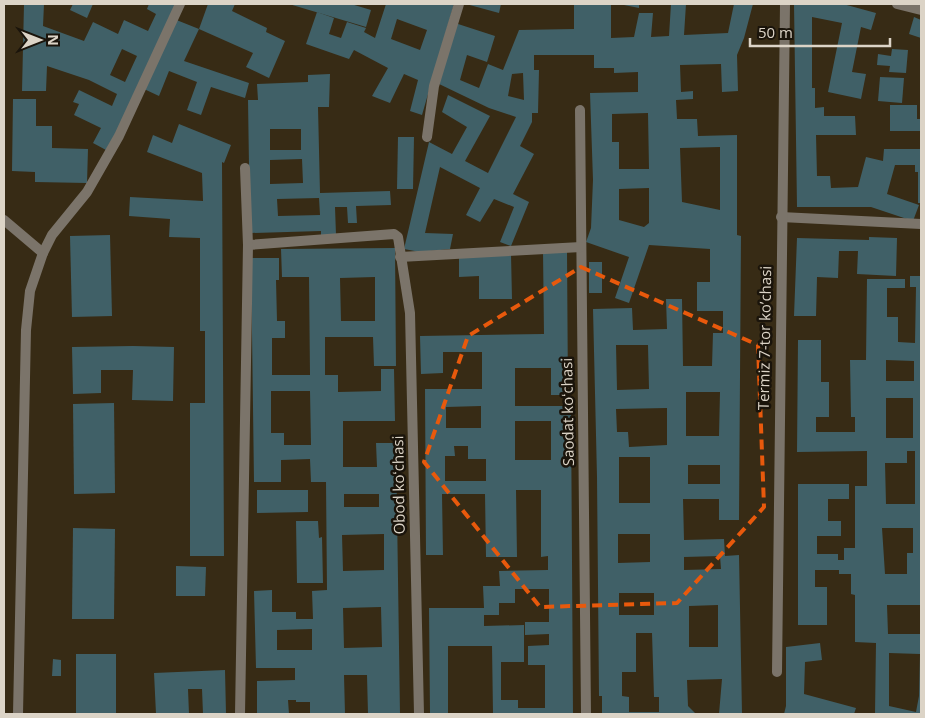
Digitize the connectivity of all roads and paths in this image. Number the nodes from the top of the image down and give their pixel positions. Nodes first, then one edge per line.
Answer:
1 (180, 4) edge
2 (459, 4) edge
3 (785, 4) edge
4 (897, 4) edge
5 (921, 10) edge
6 (580, 110) dead end
7 (426, 137) dead end
8 (245, 168) dead end
9 (781, 217) junction
10 (4, 220) edge
11 (921, 224) edge
12 (248, 245) junction
13 (581, 247) junction
14 (43, 253) junction
15 (400, 256) junction
16 (777, 672) dead end
17 (18, 714) edge
18 (240, 714) edge
19 (419, 714) edge
20 (586, 714) edge

1 - 14 street
2 - 7 street
3 - 9 street, Termiz 7-tor koʼchasi
4 - 5 street
6 - 13 street, Saodat koʻchasi
8 - 12 street
9 - 11 street
9 - 16 street, Termiz 7-tor koʼchasi
10 - 14 street
12 - 15 street, Obod koʻchasi
12 - 18 street
13 - 15 street
13 - 20 street, Saodat koʻchasi
14 - 17 street
15 - 19 street, Obod koʻchasi

